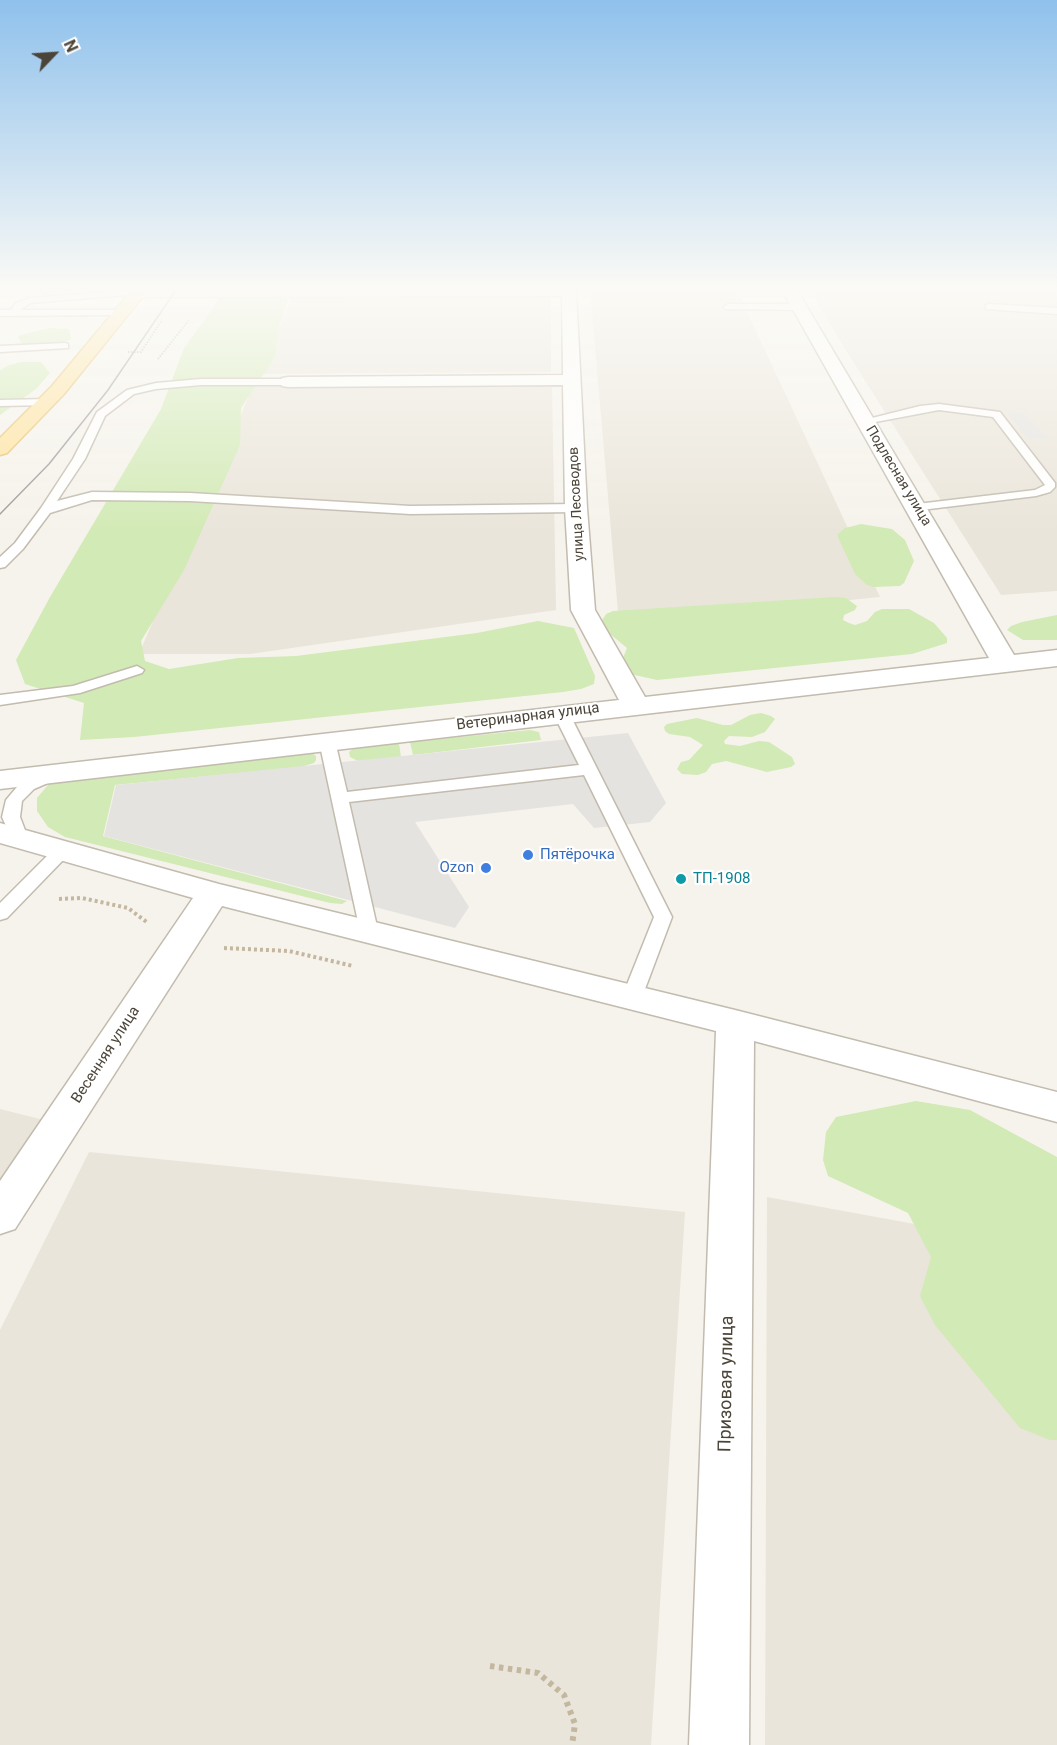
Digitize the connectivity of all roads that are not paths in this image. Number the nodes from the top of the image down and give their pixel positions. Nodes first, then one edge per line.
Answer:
1 (73, 371) edge
2 (571, 371) edge
3 (836, 371) edge
4 (571, 380) junction
5 (288, 382) joint
6 (48, 402) junction
7 (0, 403) edge
8 (865, 421) junction
9 (0, 449) edge
10 (576, 508) junction
11 (917, 508) junction
12 (46, 510) junction
13 (0, 564) edge
14 (1057, 657) edge
15 (1005, 663) junction
16 (137, 670) dead end
17 (0, 700) edge
18 (636, 705) junction
19 (561, 714) junction
20 (327, 741) junction
21 (589, 769) junction
22 (59, 773) junction
23 (0, 780) edge
24 (340, 798) junction
25 (10, 836) edge
26 (62, 850) junction
27 (213, 893) junction
28 (0, 914) edge
29 (369, 932) junction
30 (632, 997) junction
31 (735, 1023) junction
32 (1057, 1107) edge
33 (0, 1216) edge
34 (719, 1745) edge

1 - 6 main road
2 - 4 street, улица Лесоводов
3 - 8 street, Подлесная улица
4 - 5 street
4 - 10 street, улица Лесоводов
5 - 12 lane
6 - 7 lane
6 - 9 main road
8 - 11 street, Подлесная улица
8 - 11 lane
10 - 12 lane
10 - 18 street, улица Лесоводов
11 - 15 street, Подлесная улица
12 - 13 lane
14 - 15 street, Ветеринарная улица
15 - 18 street, Ветеринарная улица
16 - 17 lane
18 - 19 street, Ветеринарная улица
19 - 20 street, Ветеринарная улица
19 - 21 lane
20 - 22 street, Ветеринарная улица
20 - 24 lane
21 - 24 lane
21 - 30 lane
22 - 23 street, Ветеринарная улица
22 - 25 lane
24 - 29 lane
25 - 26 street
26 - 27 street
26 - 28 lane
27 - 29 street
27 - 33 street, Весенняя улица
29 - 30 street
30 - 31 street
31 - 32 street
31 - 34 street, Призовая улица

